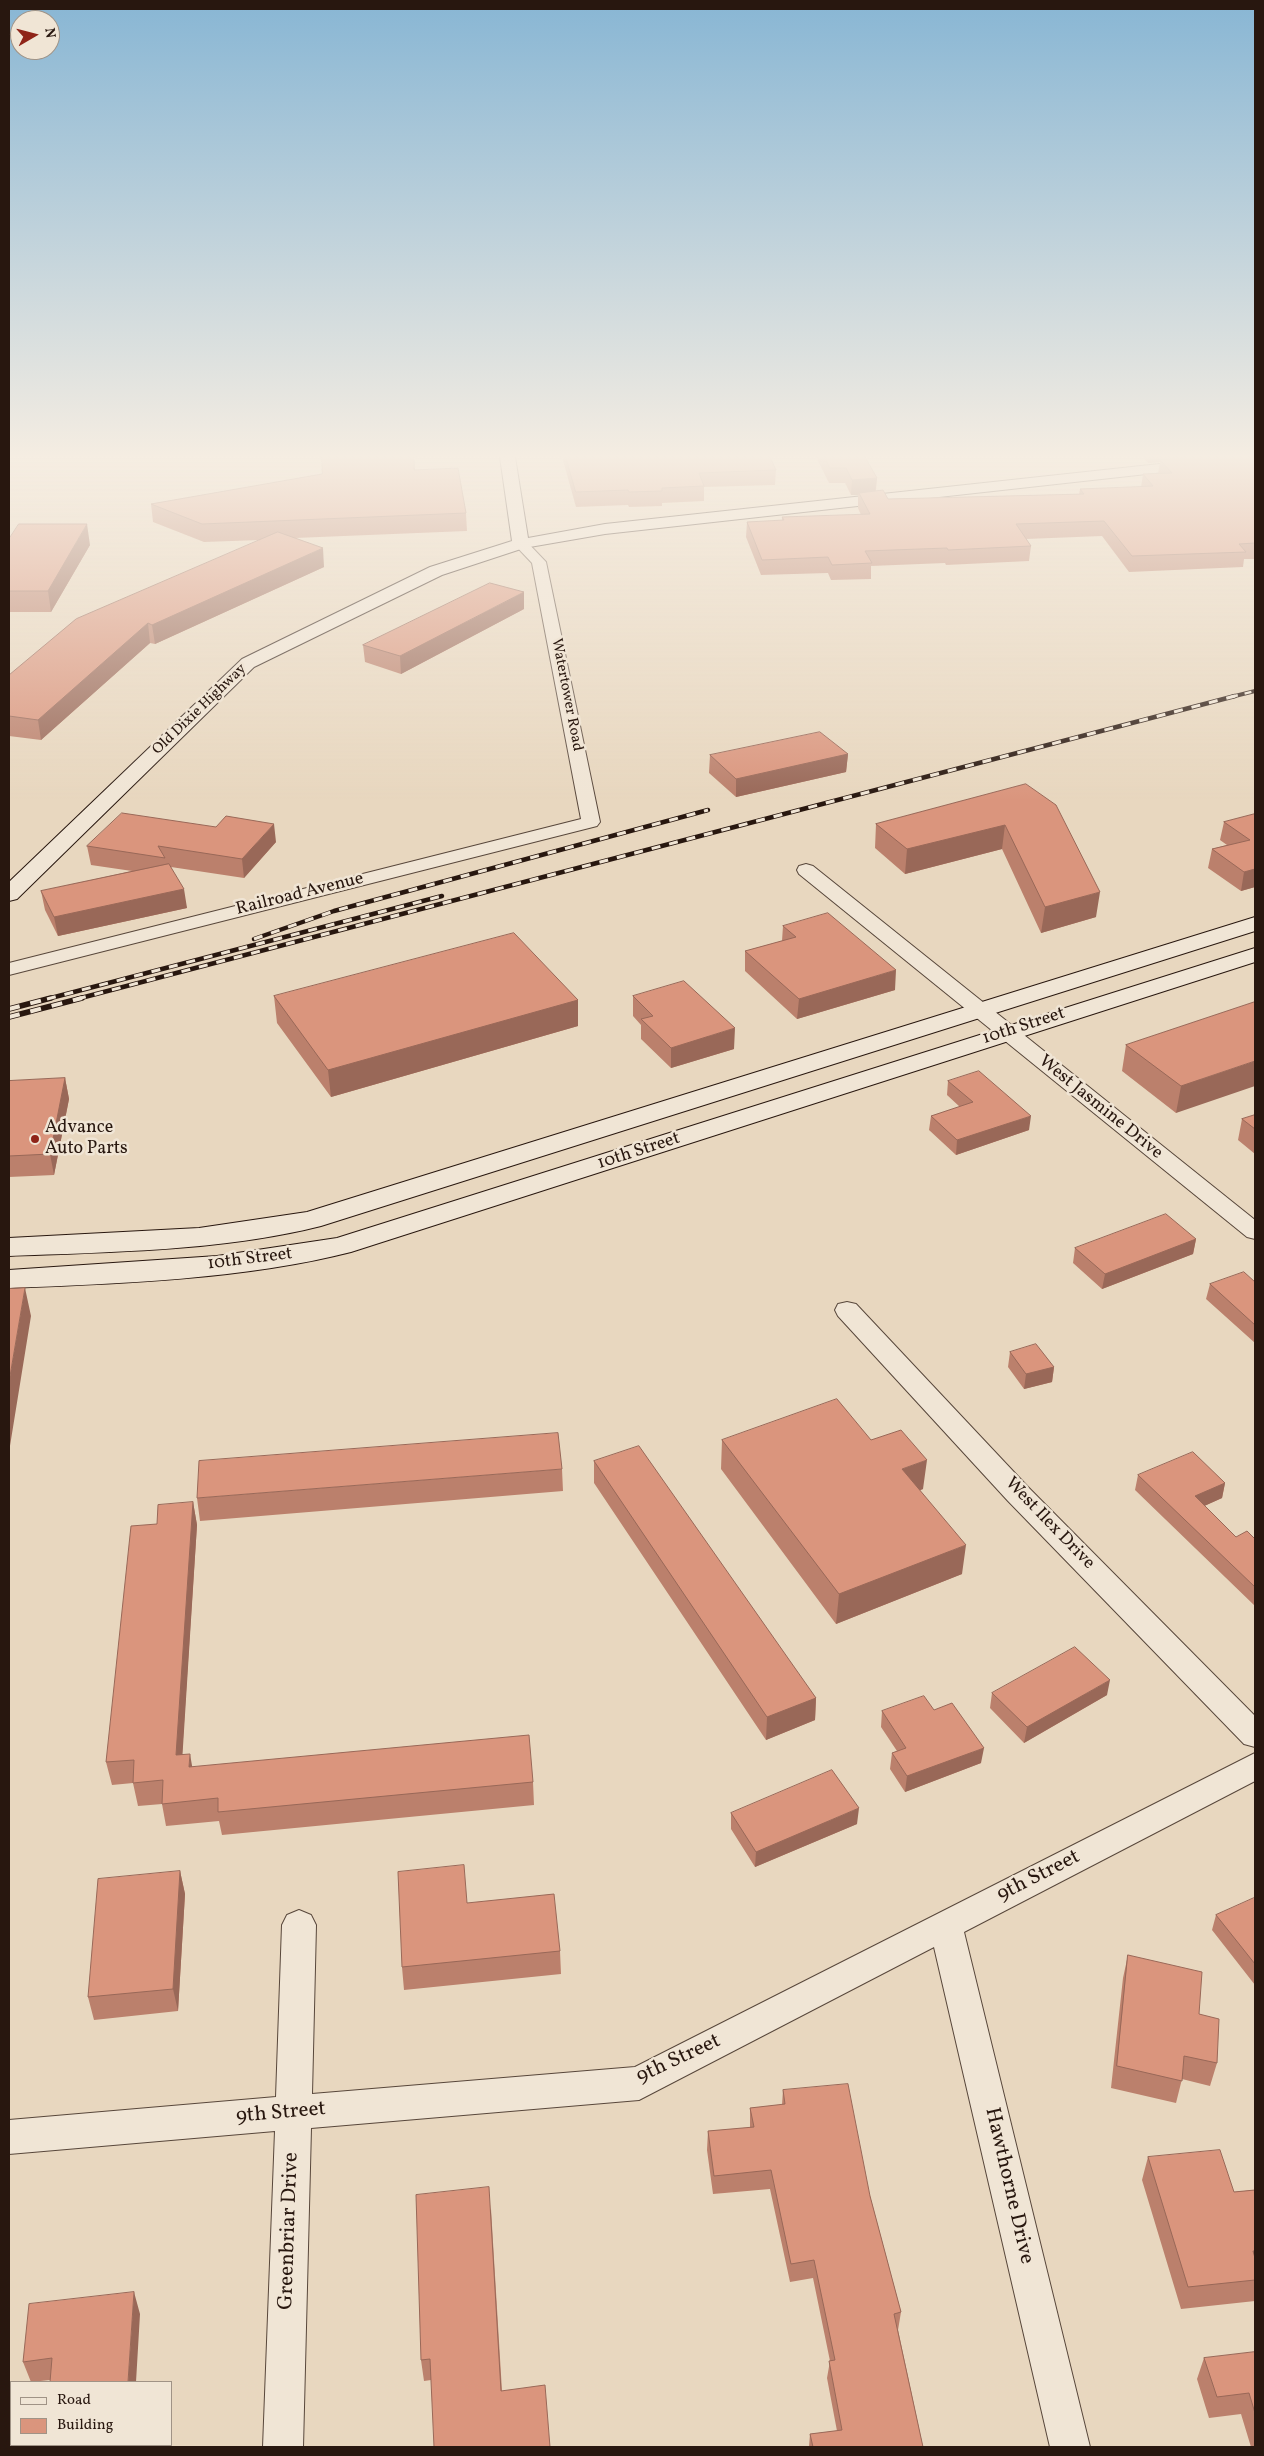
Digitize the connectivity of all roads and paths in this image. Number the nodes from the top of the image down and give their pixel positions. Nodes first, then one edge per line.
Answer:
1 (435, 572) edge
2 (540, 572) edge
3 (591, 822) joint
4 (806, 870) dead end
5 (9, 894) edge
6 (1255, 924) edge
7 (1255, 955) edge
8 (9, 969) edge
9 (979, 1011) junction
10 (1006, 1033) junction
11 (1255, 1232) edge
12 (9, 1247) edge
13 (9, 1278) edge
14 (847, 1310) dead end
15 (1255, 1734) edge
16 (1255, 1766) edge
17 (299, 1925) dead end
18 (946, 1925) junction
19 (294, 2113) junction
20 (9, 2137) edge
21 (283, 2447) edge
22 (1070, 2447) edge

1 - 5 street, Old Dixie Highway
2 - 3 street, Watertower Road
3 - 8 street, Railroad Avenue
4 - 9 street, West Jasmine Drive
6 - 9 street, 10th Street
7 - 10 street, 10th Street
9 - 10 street, West Jasmine Drive
9 - 12 street, 10th Street
10 - 11 street, West Jasmine Drive
10 - 13 street, 10th Street
14 - 15 street, West Ilex Drive
16 - 18 street, 9th Street
17 - 19 street, Greenbriar Drive
18 - 19 street, 9th Street
18 - 22 street, Hawthorne Drive
19 - 20 street, 9th Street
19 - 21 street, Greenbriar Drive

